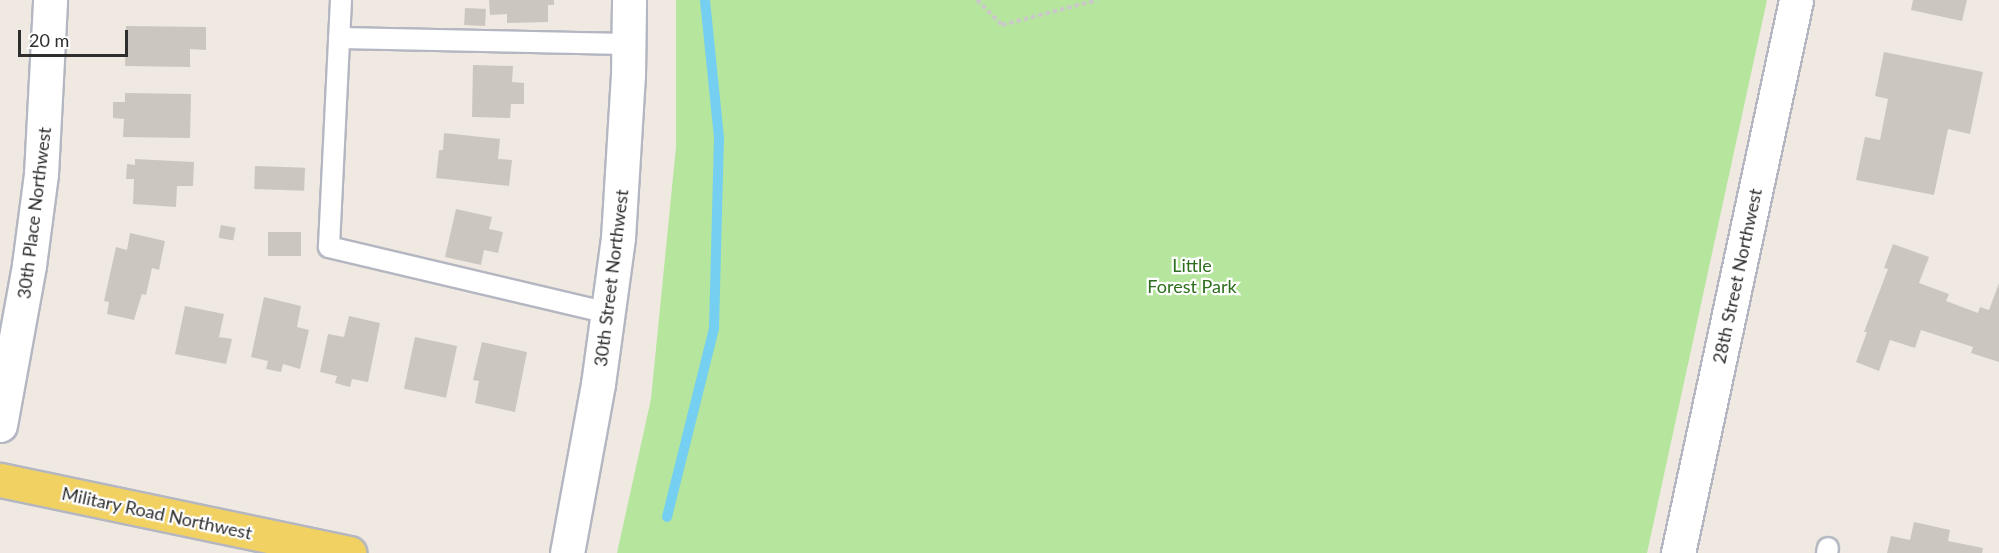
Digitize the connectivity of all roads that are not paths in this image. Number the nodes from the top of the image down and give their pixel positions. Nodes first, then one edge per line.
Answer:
1 (50, 0) edge
2 (341, 0) edge
3 (629, 0) edge
4 (1796, 0) edge
5 (339, 38) junction
6 (628, 44) junction
7 (608, 314) junction
8 (0, 425) edge
9 (0, 480) edge
10 (349, 553) edge
11 (567, 553) edge
12 (1678, 553) edge

1 - 8 street, 30th Place Northwest
2 - 5 lane
3 - 6 street, 30th Street Northwest
4 - 12 street, 28th Street Northwest
5 - 6 lane
5 - 7 lane
6 - 7 street, 30th Street Northwest
7 - 11 street, 30th Street Northwest
9 - 10 main road, Military Road Northwest

